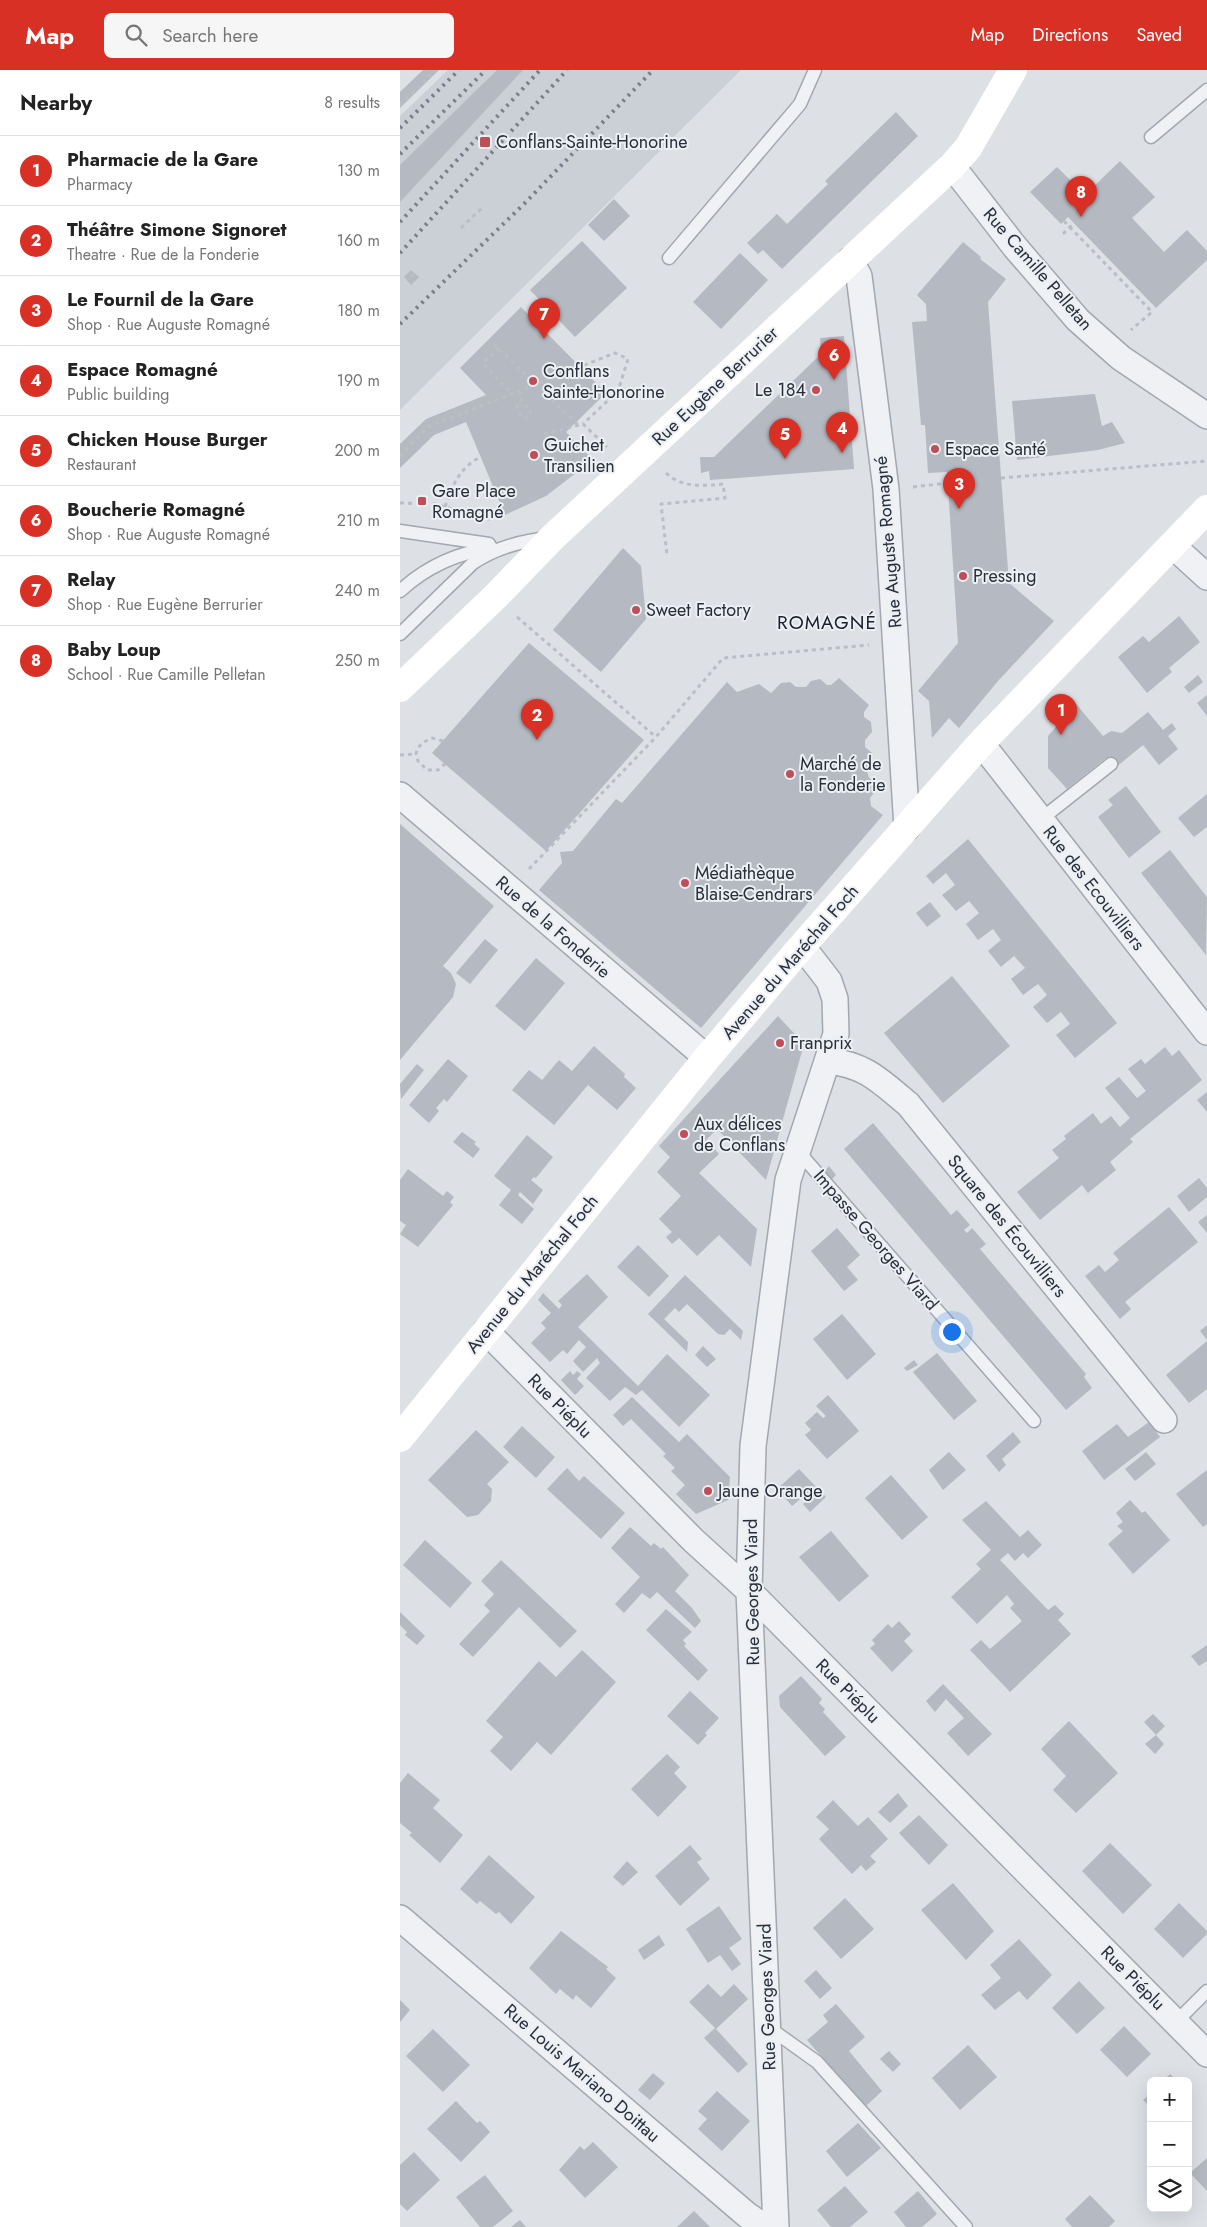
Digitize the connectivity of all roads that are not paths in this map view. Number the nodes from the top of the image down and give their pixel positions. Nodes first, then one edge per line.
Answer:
1 (815, 70) edge
2 (1013, 70) edge
3 (1207, 90) edge
4 (1152, 137) dead end
5 (952, 166) junction
6 (669, 258) dead end
7 (850, 260) junction
8 (1207, 416) edge
9 (1207, 510) edge
10 (404, 535) edge
11 (553, 537) junction
12 (509, 546) junction
13 (1173, 546) junction
14 (1207, 578) edge
15 (400, 591) edge
16 (400, 634) edge
17 (400, 688) edge
18 (981, 743) junction
19 (1111, 764) dead end
20 (400, 794) edge
21 (1040, 820) junction
22 (907, 828) junction
23 (802, 946) junction
24 (1207, 1032) edge
25 (707, 1058) junction
26 (829, 1061) junction
27 (797, 1150) junction
28 (486, 1331) junction
29 (1164, 1420) dead end
30 (1034, 1421) dead end
31 (400, 1438) edge
32 (750, 1591) junction
33 (400, 1918) edge
34 (1207, 1991) edge
35 (1176, 2022) junction
36 (768, 2027) junction
37 (1207, 2054) edge
38 (764, 2227) edge
39 (776, 2227) edge
40 (966, 2227) edge

1 - 6 lane
2 - 5 main road, Rue Eugène Berrurier
3 - 4 lane
5 - 7 main road, Rue Eugène Berrurier
5 - 8 street, Rue Camille Pelletan
7 - 11 main road, Rue Eugène Berrurier
7 - 22 street, Rue Auguste Romagné
9 - 13 main road, Avenue du Maréchal Foch
10 - 12 lane
11 - 12 lane
11 - 17 main road, Rue Eugène Berrurier
12 - 15 lane
12 - 16 lane
13 - 14 street
13 - 18 main road, Avenue du Maréchal Foch
18 - 21 street, Rue des Ecouvilliers
18 - 22 main road, Avenue du Maréchal Foch
19 - 21 lane
20 - 25 street, Rue de la Fonderie
21 - 24 street, Rue des Ecouvilliers
22 - 23 main road, Avenue du Maréchal Foch
23 - 25 main road, Avenue du Maréchal Foch
23 - 26 street, Rue Georges Viard
25 - 28 main road, Avenue du Maréchal Foch
26 - 27 street, Rue Georges Viard
26 - 29 street, Square des Écouvilliers
27 - 30 lane, Impasse Georges Viard
27 - 32 street, Rue Georges Viard
28 - 31 main road, Avenue du Maréchal Foch
28 - 32 street, Rue Piéplu
32 - 35 street, Rue Piéplu
32 - 36 street, Rue Georges Viard
33 - 38 street, Rue Louis Mariano Doittau
34 - 35 lane
35 - 37 street, Rue Piéplu
36 - 39 street, Rue Georges Viard
36 - 40 lane

